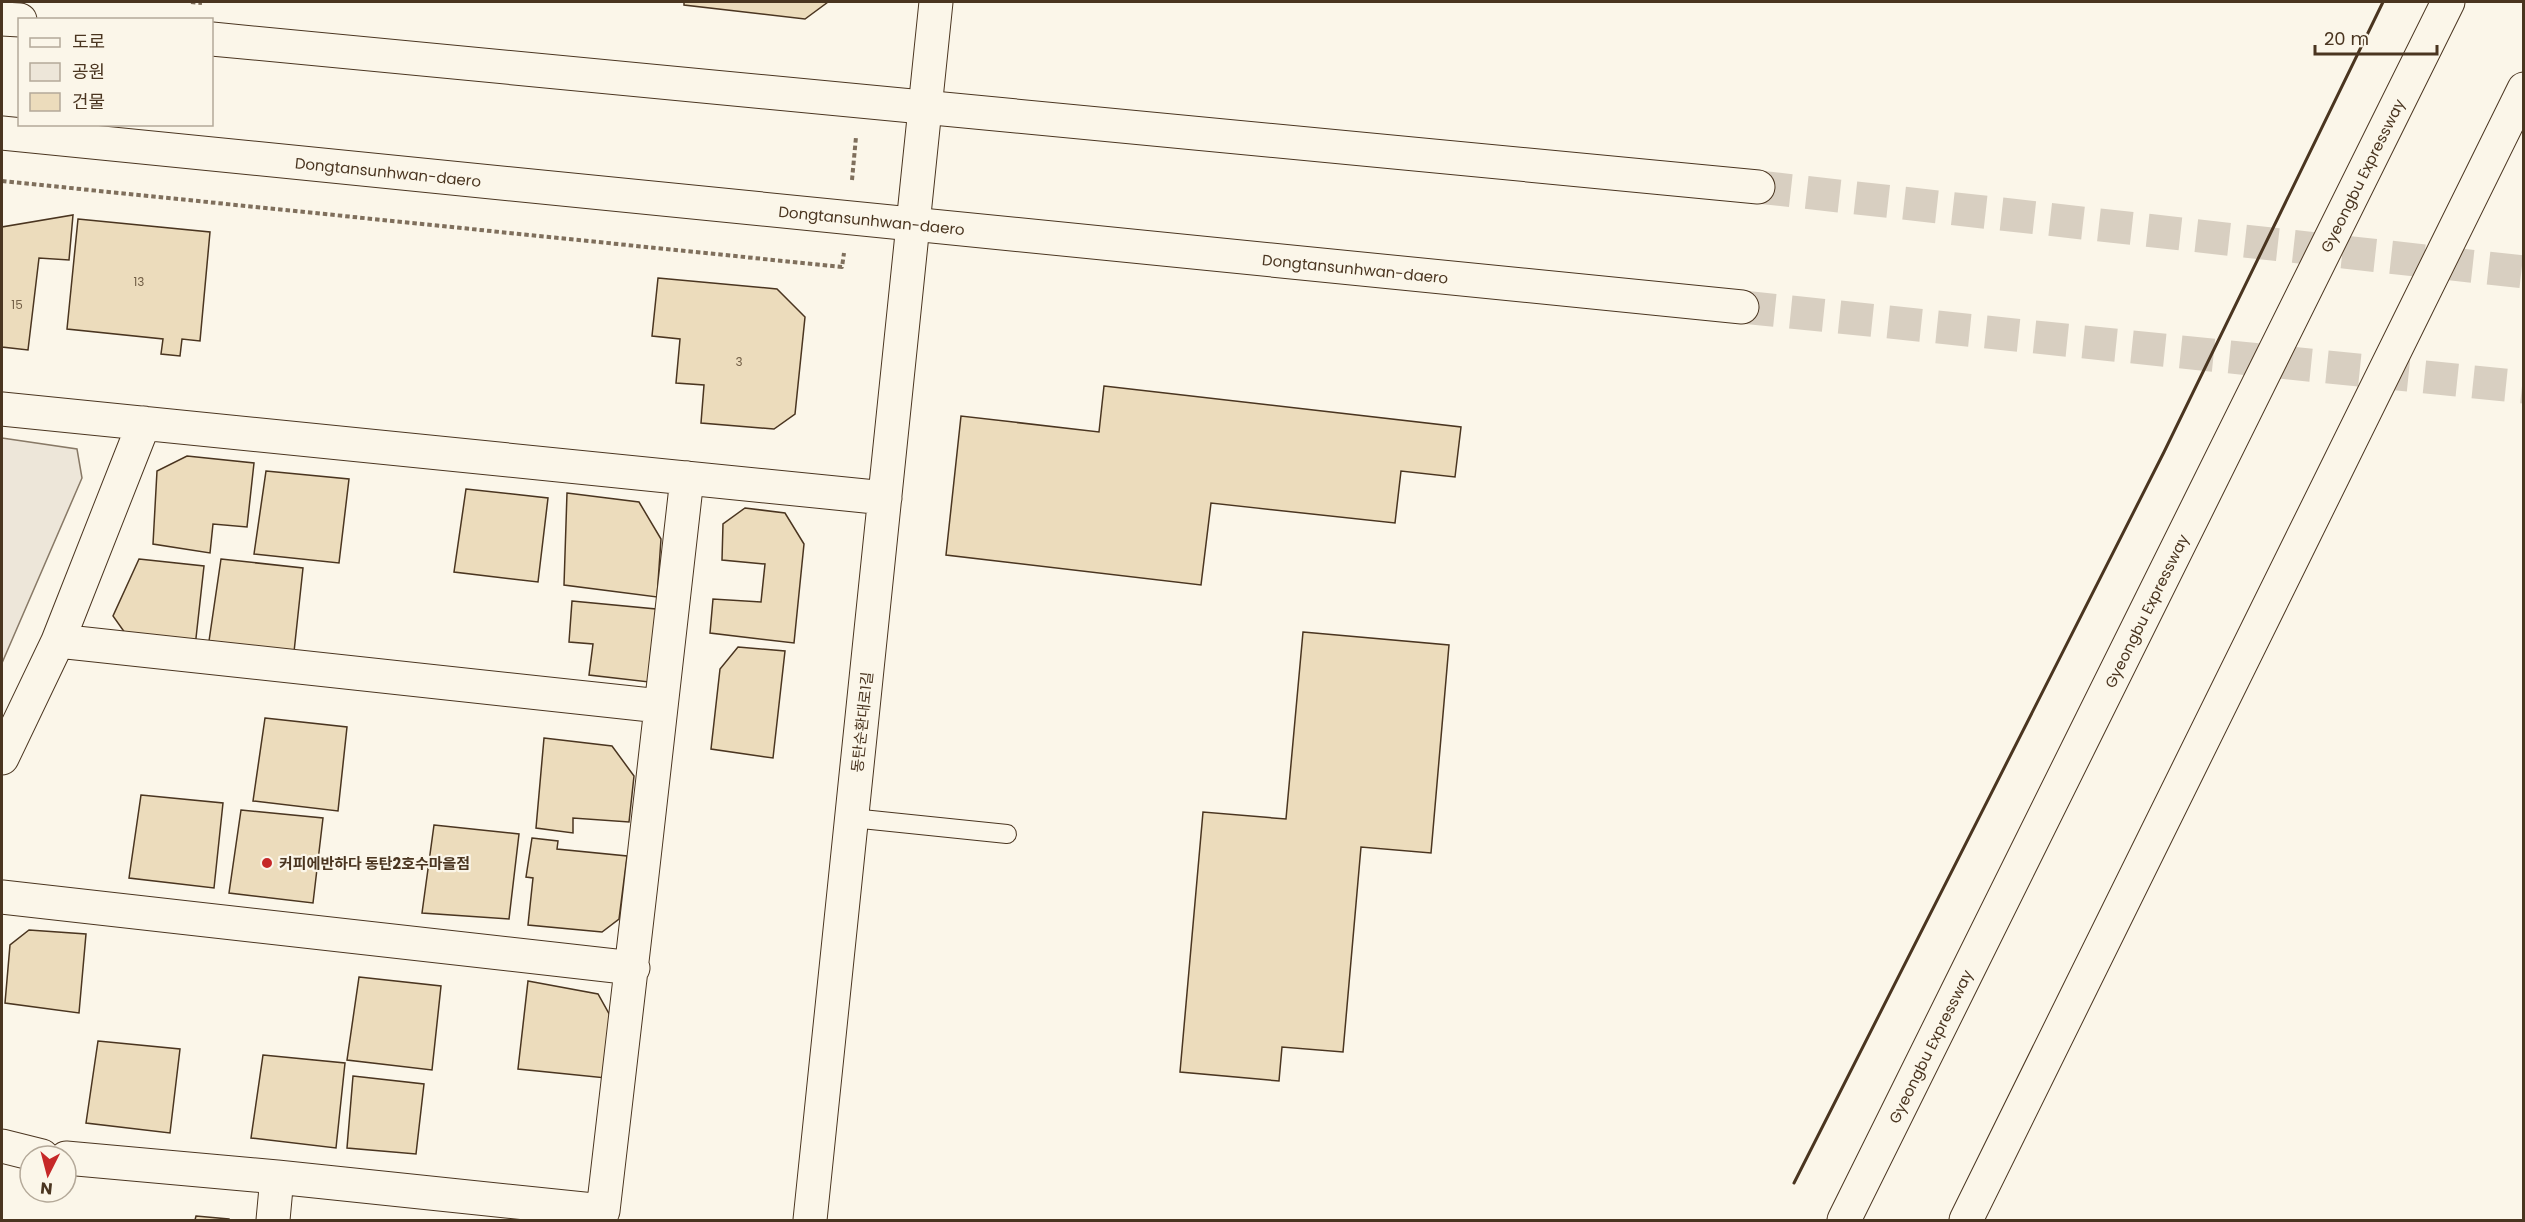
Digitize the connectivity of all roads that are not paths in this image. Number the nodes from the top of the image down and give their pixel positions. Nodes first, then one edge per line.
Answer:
1 (936, 2) edge
2 (2448, 2) edge
3 (2, 18) edge
4 (18, 20) edge
5 (213, 39) edge
6 (2523, 89) edge
7 (925, 107) junction
8 (2, 133) edge
9 (1758, 187) tunnel mouth
10 (913, 224) junction
11 (1742, 307) tunnel mouth
12 (2, 409) edge
13 (144, 423) junction
14 (687, 478) junction
15 (885, 498) junction
16 (58, 641) junction
17 (660, 706) junction
18 (2, 758) edge
19 (852, 818) junction
20 (1007, 834) dead end
21 (2, 897) edge
22 (633, 968) junction
23 (2, 1146) edge
24 (18, 1150) edge
25 (78, 1159) edge
26 (277, 1177) junction
27 (1848, 1213) edge
28 (1969, 1215) edge
29 (273, 1221) edge
30 (810, 1221) edge

1 - 7 main road, 동탄순환대로1길
2 - 27 main road, Gyeongbu Expressway
3 - 4 main road
5 - 7 main road
6 - 28 main road
7 - 9 main road
7 - 10 main road, 동탄순환대로1길
8 - 10 main road, Dongtansunhwan-daero
10 - 11 main road, Dongtansunhwan-daero
10 - 15 main road, 동탄순환대로1길
12 - 13 main road
13 - 14 main road
13 - 16 main road
14 - 15 main road
14 - 17 main road
15 - 19 main road, 동탄순환대로1길
16 - 17 main road
16 - 18 main road
17 - 22 main road
19 - 20 lane
19 - 30 main road, 동탄순환대로1길
21 - 22 main road
22 - 26 main road
23 - 24 main road
25 - 26 main road
26 - 29 main road

